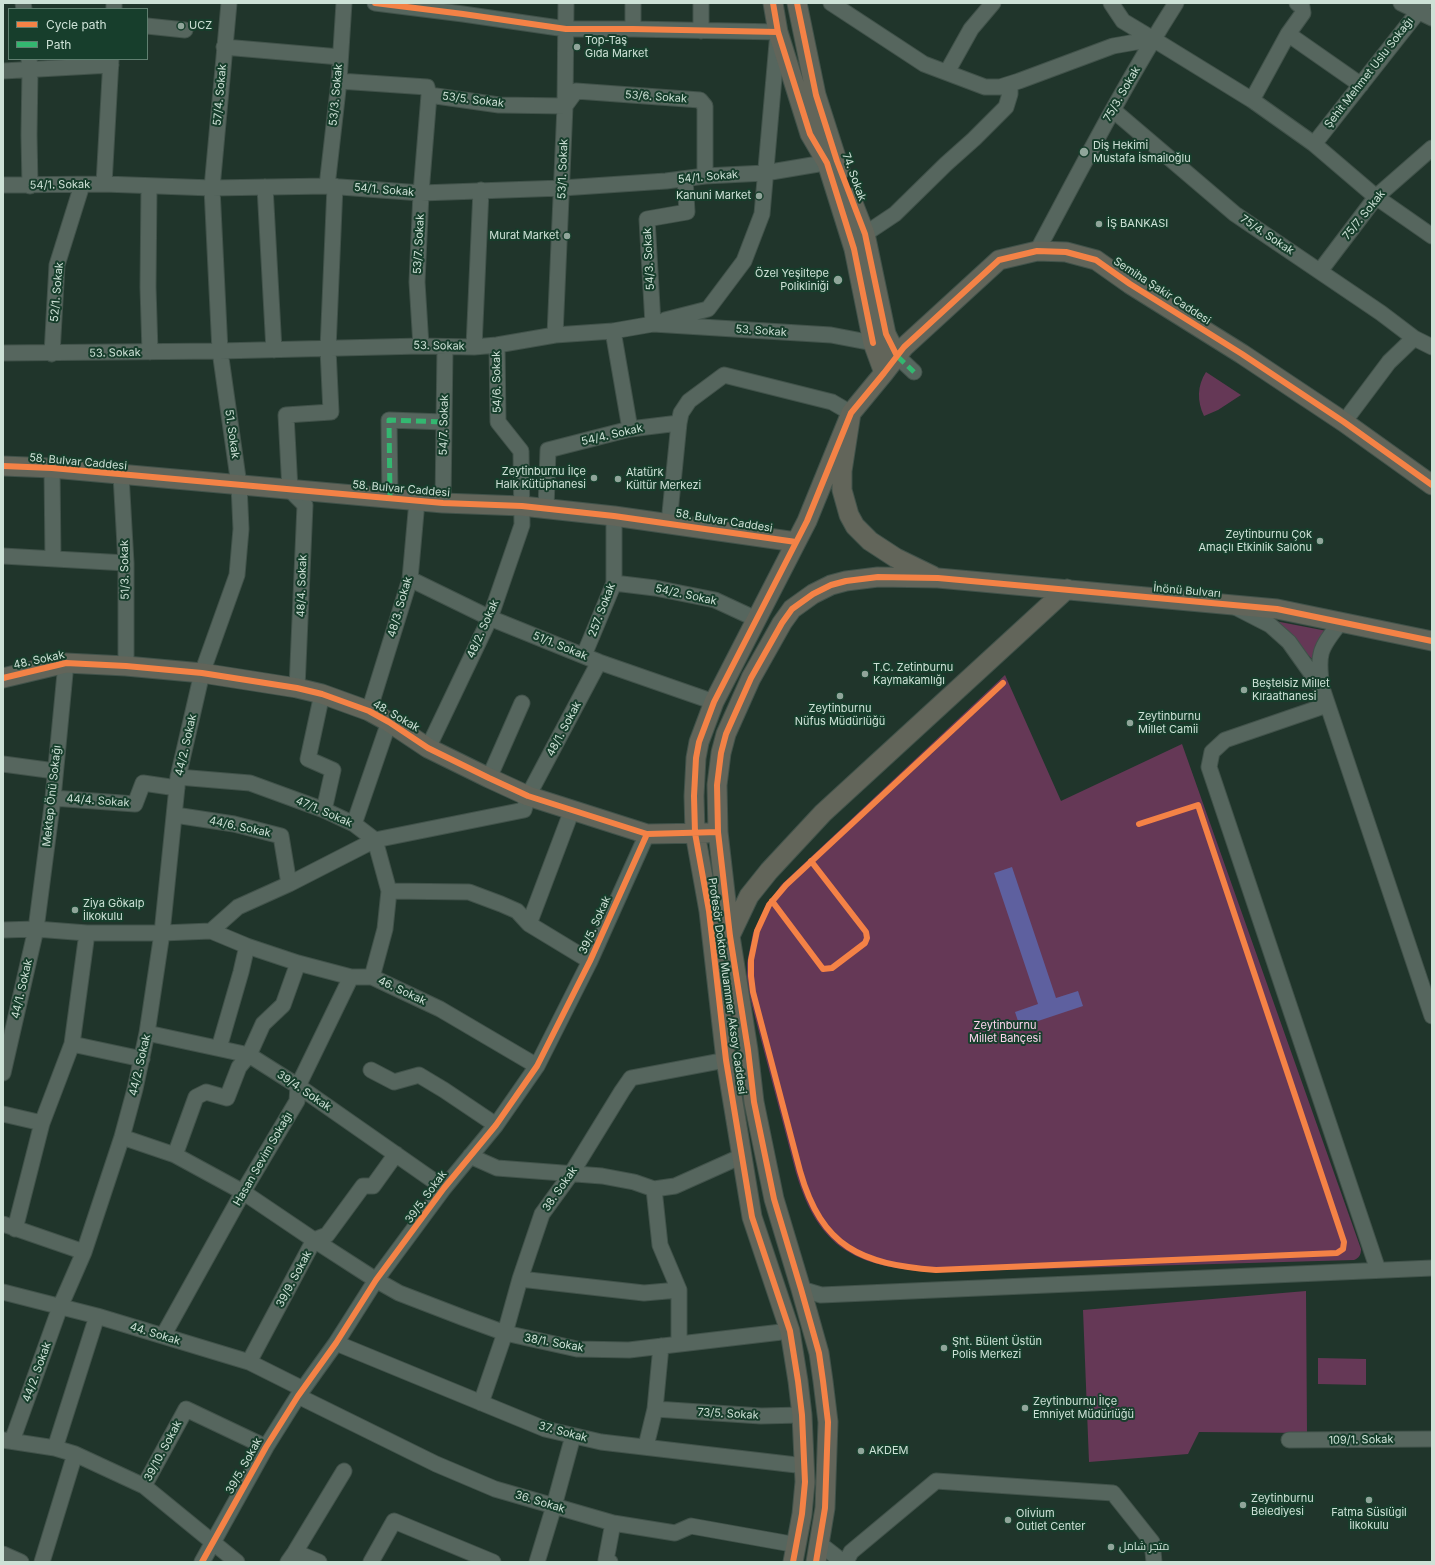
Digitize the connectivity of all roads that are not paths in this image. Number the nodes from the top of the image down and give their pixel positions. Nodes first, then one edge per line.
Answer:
1 (229, 3) edge
2 (344, 3) edge
3 (375, 3) edge
4 (566, 3) edge
5 (632, 3) edge
6 (701, 3) edge
7 (772, 3) edge
8 (796, 3) edge
9 (831, 3) edge
10 (992, 3) edge
11 (1110, 3) edge
12 (1176, 3) edge
13 (1296, 3) edge
14 (1401, 3) edge
15 (1422, 7) edge
16 (463, 8) edge
17 (1432, 18) edge
18 (148, 26) edge
19 (566, 29) junction
20 (633, 29) junction
21 (185, 30) dead end
22 (701, 31) junction
23 (778, 32) junction
24 (1288, 34) junction
25 (1153, 39) junction
26 (224, 46) junction
27 (340, 56) junction
28 (111, 62) edge
29 (30, 64) edge
30 (3, 71) edge
31 (947, 72) junction
32 (339, 81) junction
33 (1010, 84) junction
34 (1361, 85) junction
35 (429, 95) junction
36 (1252, 100) junction
37 (565, 106) junction
38 (1113, 110) junction
39 (1314, 144) junction
40 (1432, 148) edge
41 (832, 162) junction
42 (765, 172) junction
43 (705, 176) junction
44 (685, 179) junction
45 (104, 184) junction
46 (3, 185) edge
47 (82, 185) junction
48 (30, 186) junction
49 (149, 186) junction
50 (331, 186) junction
51 (265, 187) junction
52 (212, 188) junction
53 (562, 188) junction
54 (481, 190) junction
55 (421, 193) junction
56 (1376, 197) junction
57 (864, 234) junction
58 (1432, 236) edge
59 (1037, 250) junction
60 (1320, 272) junction
61 (653, 324) junction
62 (613, 331) junction
63 (554, 335) junction
64 (1414, 338) junction
65 (873, 343) junction
66 (497, 345) junction
67 (421, 346) junction
68 (1432, 346) edge
69 (445, 347) junction
70 (474, 347) junction
71 (328, 349) junction
72 (274, 350) junction
73 (150, 352) junction
74 (220, 352) junction
75 (3, 353) edge
76 (52, 354) junction
77 (897, 356) junction
78 (914, 372) dead end
79 (884, 373) junction
80 (851, 413) junction
81 (444, 422) junction
82 (1344, 422) junction
83 (679, 423) junction
84 (630, 428) junction
85 (3, 466) edge
86 (52, 468) junction
87 (121, 475) junction
88 (239, 485) junction
89 (1432, 485) edge
90 (290, 490) junction
91 (390, 498) junction
92 (418, 501) junction
93 (443, 503) junction
94 (522, 506) junction
95 (546, 509) junction
96 (614, 516) junction
97 (669, 523) junction
98 (796, 542) junction
99 (3, 556) edge
100 (53, 558) junction
101 (126, 563) junction
102 (938, 578) junction
103 (410, 579) junction
104 (614, 584) junction
105 (1067, 589) junction
106 (1230, 605) junction
107 (490, 618) junction
108 (756, 619) junction
109 (1341, 622) junction
110 (1432, 641) edge
111 (584, 656) junction
112 (599, 662) junction
113 (66, 663) junction
114 (126, 666) junction
115 (202, 673) junction
116 (3, 678) edge
117 (297, 688) junction
118 (1322, 688) junction
119 (322, 694) junction
120 (714, 702) junction
121 (522, 703) dead end
122 (1327, 705) junction
123 (369, 711) junction
124 (389, 722) junction
125 (428, 748) junction
126 (3, 764) edge
127 (55, 771) junction
128 (488, 778) junction
129 (177, 782) junction
130 (528, 796) junction
131 (53, 798) junction
132 (324, 810) junction
133 (572, 810) junction
134 (175, 814) junction
135 (354, 824) junction
136 (718, 832) junction
137 (695, 833) junction
138 (647, 834) junction
139 (375, 840) junction
140 (289, 884) junction
141 (389, 891) junction
142 (529, 924) junction
143 (36, 929) junction
144 (3, 930) edge
145 (211, 931) junction
146 (87, 932) junction
147 (162, 933) junction
148 (730, 936) junction
149 (247, 946) junction
150 (590, 961) junction
151 (298, 963) junction
152 (351, 977) junction
153 (372, 977) junction
154 (1432, 1016) edge
155 (147, 1033) junction
156 (72, 1044) junction
157 (6, 1048) edge
158 (219, 1048) junction
159 (249, 1055) junction
160 (142, 1059) junction
161 (726, 1060) junction
162 (537, 1066) junction
163 (371, 1070) dead end
164 (3, 1073) edge
165 (298, 1086) junction
166 (3, 1114) edge
167 (42, 1123) junction
168 (496, 1125) junction
169 (122, 1137) junction
170 (396, 1154) junction
171 (175, 1155) junction
172 (470, 1156) junction
173 (742, 1156) junction
174 (571, 1174) junction
175 (444, 1188) junction
176 (654, 1189) junction
177 (243, 1192) junction
178 (9, 1226) edge
179 (314, 1240) junction
180 (84, 1252) junction
181 (1432, 1268) edge
182 (1378, 1270) junction
183 (520, 1279) junction
184 (376, 1280) junction
185 (801, 1289) junction
186 (679, 1290) junction
187 (3, 1292) edge
188 (60, 1307) junction
189 (97, 1316) junction
190 (790, 1331) junction
191 (505, 1333) junction
192 (163, 1336) junction
193 (336, 1343) junction
194 (679, 1343) junction
195 (661, 1346) junction
196 (248, 1362) junction
197 (300, 1393) junction
198 (481, 1403) junction
199 (655, 1410) junction
200 (802, 1415) junction
201 (573, 1436) junction
202 (1432, 1439) edge
203 (1289, 1440) dead end
204 (8, 1441) edge
205 (646, 1446) junction
206 (266, 1447) junction
207 (55, 1448) junction
208 (75, 1454) junction
209 (344, 1471) dead end
210 (805, 1474) junction
211 (144, 1486) junction
212 (554, 1506) junction
213 (613, 1523) junction
214 (214, 1542) junction
215 (820, 1544) junction
216 (795, 1553) edge
217 (3, 1554) edge
218 (292, 1557) edge
219 (21, 1562) edge
220 (42, 1562) edge
221 (202, 1562) edge
222 (237, 1562) edge
223 (319, 1562) edge
224 (372, 1562) edge
225 (492, 1562) edge
226 (537, 1562) edge
227 (610, 1562) edge
228 (816, 1562) edge
229 (844, 1562) edge
230 (1154, 1562) edge

1 - 26 street, 57/4. Sokak
2 - 27 street, 53/3. Sokak
3 - 16 street
4 - 19 street, 53/1. Sokak
5 - 20 street
6 - 22 street
7 - 23 main road, 74. Sokak
8 - 41 main road, 74. Sokak
9 - 31 street
10 - 31 street
11 - 25 street
12 - 25 street, 75/3. Sokak
13 - 24 street
14 - 15 street
15 - 17 street
15 - 34 street, Şehit Mehmet Uslu Sokağı
16 - 19 street
18 - 21 street
19 - 20 street
19 - 37 street, 53/1. Sokak
20 - 22 street
22 - 23 street
23 - 41 main road, 74. Sokak
23 - 42 street
24 - 34 street
24 - 36 street
25 - 33 street
25 - 36 street
25 - 38 street, 75/3. Sokak
26 - 27 street
26 - 52 street, 57/4. Sokak
27 - 32 street, 53/3. Sokak
28 - 29 street
28 - 45 street
29 - 30 street
29 - 48 street
31 - 33 street
32 - 35 street, 53/5. Sokak
32 - 50 street, 53/3. Sokak
33 - 57 street
34 - 39 street, Şehit Mehmet Uslu Sokağı
35 - 37 street, 53/5. Sokak
35 - 55 street, 53/7. Sokak
36 - 39 street
37 - 43 street, 53/6. Sokak
37 - 53 street, 53/1. Sokak
38 - 59 street, 75/3. Sokak
38 - 60 street, 75/4. Sokak
39 - 56 street
40 - 56 street, 75/7. Sokak
41 - 42 street, 54/1. Sokak
41 - 57 main road, 74. Sokak
41 - 65 main road, 74. Sokak
42 - 43 street, 54/1. Sokak
42 - 61 street
43 - 44 street, 54/1. Sokak
44 - 53 street, 54/1. Sokak
44 - 61 street, 54/3. Sokak
45 - 47 street, 54/1. Sokak
45 - 49 street, 54/1. Sokak
46 - 48 street, 54/1. Sokak
47 - 48 street, 54/1. Sokak
47 - 76 street, 52/1. Sokak
49 - 52 street, 54/1. Sokak
49 - 73 street
50 - 51 street, 54/1. Sokak
50 - 55 street, 54/1. Sokak
50 - 71 street, 53/3. Sokak
51 - 52 street, 54/1. Sokak
51 - 72 street
52 - 74 street, 51. Sokak
53 - 54 street, 54/1. Sokak
53 - 63 street, 53/1. Sokak
54 - 55 street, 54/1. Sokak
54 - 70 street
55 - 67 street, 53/7. Sokak
56 - 58 street
56 - 60 street, 75/7. Sokak
57 - 77 main road, 74. Sokak
59 - 77 main road, Semiha Şakir Caddesi
59 - 82 main road, Semiha Şakir Caddesi
60 - 64 street, 75/4. Sokak
61 - 62 street, 53. Sokak
61 - 65 street, 53. Sokak
62 - 63 street, 53. Sokak
62 - 84 street
63 - 66 street, 53. Sokak
64 - 68 street, 75/4. Sokak
64 - 82 street
65 - 79 main road, 74. Sokak
66 - 70 street, 53. Sokak
66 - 94 street, 54/6. Sokak
67 - 69 street, 53. Sokak
67 - 71 street, 53. Sokak
69 - 70 street, 53. Sokak
69 - 81 street, 54/7. Sokak
71 - 72 street, 53. Sokak
71 - 90 street, 53/3. Sokak
72 - 74 street, 53. Sokak
73 - 74 street, 53. Sokak
73 - 76 street, 53. Sokak
74 - 88 street, 51. Sokak
75 - 76 street, 53. Sokak
77 - 78 street
77 - 79 main road, Semiha Şakir Caddesi
79 - 80 main road, Semiha Şakir Caddesi
80 - 83 street
80 - 98 main road, Profesör Doktor Muammer Aksoy Caddesi
80 - 102 main road
81 - 91 street
81 - 93 street, 54/7. Sokak
82 - 89 main road, Semiha Şakir Caddesi
83 - 84 street, 54/4. Sokak
83 - 97 street
84 - 95 street, 54/4. Sokak
85 - 86 main road, 58. Bulvar Caddesi
86 - 87 main road, 58. Bulvar Caddesi
86 - 100 street
87 - 88 main road, 58. Bulvar Caddesi
87 - 101 street, 51/3. Sokak
88 - 90 main road, 58. Bulvar Caddesi
88 - 115 street, 51. Sokak
90 - 91 main road, 58. Bulvar Caddesi
90 - 117 street, 48/4. Sokak
91 - 92 main road, 58. Bulvar Caddesi
92 - 93 main road, 58. Bulvar Caddesi
92 - 103 street, 48/3. Sokak
93 - 94 main road, 58. Bulvar Caddesi
94 - 95 main road, 58. Bulvar Caddesi
94 - 107 street, 48/2. Sokak
95 - 96 main road, 58. Bulvar Caddesi
96 - 97 main road, 58. Bulvar Caddesi
96 - 104 street, 257. Sokak
97 - 98 main road, 58. Bulvar Caddesi
98 - 108 main road, Profesör Doktor Muammer Aksoy Caddesi
99 - 100 street
100 - 101 street
101 - 114 street, 51/3. Sokak
102 - 105 main road, İnönü Bulvarı
102 - 136 main road, Profesör Doktor Muammer Aksoy Caddesi
103 - 107 street, 51/1. Sokak
103 - 123 street, 48/3. Sokak
104 - 108 street, 54/2. Sokak
104 - 111 street, 257. Sokak
105 - 106 main road, İnönü Bulvarı
105 - 148 main road
106 - 109 main road, İnönü Bulvarı
106 - 118 street
107 - 111 street, 51/1. Sokak
107 - 125 street, 48/2. Sokak
108 - 120 main road, Profesör Doktor Muammer Aksoy Caddesi
109 - 110 main road, İnönü Bulvarı
109 - 118 street
111 - 112 street, 51/1. Sokak
112 - 120 street, 51/1. Sokak
112 - 130 street, 48/1. Sokak
113 - 114 main road, 48. Sokak
113 - 116 main road, 48. Sokak
113 - 127 street, Mektep Önü Sokağı
114 - 115 main road, 48. Sokak
115 - 117 main road, 48. Sokak
115 - 129 street, 44/2. Sokak
117 - 119 main road, 48. Sokak
118 - 122 street
119 - 123 main road, 48. Sokak
119 - 132 street
120 - 137 main road, Profesör Doktor Muammer Aksoy Caddesi
121 - 128 street
122 - 154 street
122 - 182 street
123 - 124 main road, 48. Sokak
124 - 125 main road, 48. Sokak
124 - 135 street
125 - 128 main road, 48. Sokak
126 - 127 street
127 - 131 street, Mektep Önü Sokağı
128 - 130 main road, 48. Sokak
129 - 131 street, 44/4. Sokak
129 - 132 street, 47/1. Sokak
129 - 134 street, 44/2. Sokak
130 - 133 main road, 48. Sokak
130 - 139 street, 48/1. Sokak
131 - 143 street, Mektep Önü Sokağı
132 - 135 street, 47/1. Sokak
133 - 138 main road, 48. Sokak
133 - 142 street
134 - 140 street, 44/6. Sokak
134 - 147 street, 44/2. Sokak
135 - 139 street, 47/1. Sokak
136 - 137 main road, 48. Sokak
136 - 148 main road, Profesör Doktor Muammer Aksoy Caddesi
137 - 138 main road, 48. Sokak
137 - 161 main road, Profesör Doktor Muammer Aksoy Caddesi
138 - 150 street, 39/5. Sokak
139 - 140 street
139 - 141 street
140 - 145 street
141 - 142 street
141 - 153 street
142 - 150 street
143 - 144 street
143 - 146 street
143 - 157 street, 44/1. Sokak
145 - 147 street
145 - 149 street, 46. Sokak
146 - 147 street
146 - 156 street
147 - 155 street, 44/2. Sokak
148 - 185 main road, Profesör Doktor Muammer Aksoy Caddesi
149 - 151 street, 46. Sokak
149 - 158 street
150 - 162 street, 39/5. Sokak
151 - 152 street, 46. Sokak
151 - 159 street
152 - 153 street, 46. Sokak
152 - 165 street, Hasan Sevim Sokağı
153 - 162 street, 46. Sokak
155 - 158 street, 39/4. Sokak
155 - 160 street, 44/2. Sokak
156 - 160 street
156 - 167 street
157 - 164 street, 44/1. Sokak
158 - 159 street, 39/4. Sokak
159 - 165 street, 39/4. Sokak
159 - 171 street
160 - 169 street, 44/2. Sokak
161 - 173 main road, Profesör Doktor Muammer Aksoy Caddesi
161 - 174 street, 38. Sokak
162 - 168 street, 39/5. Sokak
163 - 168 street
165 - 170 street, 39/4. Sokak
165 - 177 street, Hasan Sevim Sokağı
166 - 167 street
167 - 178 street
168 - 172 street, 39/5. Sokak
169 - 171 street, 38/1. Sokak
169 - 180 street, 44/2. Sokak
170 - 175 street, 39/4. Sokak
170 - 179 street, 39/9. Sokak
171 - 177 street, 38/1. Sokak
172 - 174 street
172 - 175 street, 39/5. Sokak
173 - 176 street
173 - 190 main road, Profesör Doktor Muammer Aksoy Caddesi
174 - 176 street
174 - 183 street, 38. Sokak
175 - 184 street, 39/5. Sokak
176 - 186 street
177 - 179 street, 38/1. Sokak
177 - 192 street, Hasan Sevim Sokağı
178 - 180 street
179 - 184 street, 38/1. Sokak
179 - 196 street, 39/9. Sokak
180 - 188 street, 44/2. Sokak
181 - 182 street
182 - 185 street
183 - 186 street
183 - 191 street, 38. Sokak
184 - 191 street, 38/1. Sokak
184 - 193 street, 39/5. Sokak
185 - 215 main road, Profesör Doktor Muammer Aksoy Caddesi
186 - 194 street
187 - 188 street, 44. Sokak
188 - 189 street, 44. Sokak
188 - 204 street, 44/2. Sokak
189 - 192 street, 44. Sokak
189 - 207 street
190 - 194 street, 38/1. Sokak
190 - 200 main road, Profesör Doktor Muammer Aksoy Caddesi
191 - 195 street, 38/1. Sokak
191 - 198 street, 38. Sokak
192 - 196 street, 44. Sokak
193 - 197 street, 39/5. Sokak
193 - 198 street, 37. Sokak
194 - 195 street, 38/1. Sokak
195 - 199 street
196 - 197 street, 44. Sokak
197 - 206 street, 39/5. Sokak
197 - 212 street, 36. Sokak
198 - 201 street, 37. Sokak
199 - 200 street, 73/5. Sokak
199 - 205 street
200 - 210 main road, Profesör Doktor Muammer Aksoy Caddesi
201 - 205 street, 37. Sokak
201 - 212 street
202 - 203 street, 109/1. Sokak
204 - 207 street
205 - 210 street, 37. Sokak
206 - 211 street, 39/10. Sokak
206 - 214 street, 39/5. Sokak
207 - 208 street
208 - 211 street
208 - 220 street
209 - 218 street
210 - 215 main road
210 - 216 main road, Profesör Doktor Muammer Aksoy Caddesi
211 - 214 street
212 - 213 street, 36. Sokak
212 - 226 street
213 - 216 street, 36. Sokak
213 - 227 street
214 - 221 street, 39/5. Sokak
214 - 222 street
215 - 228 main road, Profesör Doktor Muammer Aksoy Caddesi
215 - 229 street
217 - 219 street
218 - 223 street
224 - 225 street
229 - 230 street

